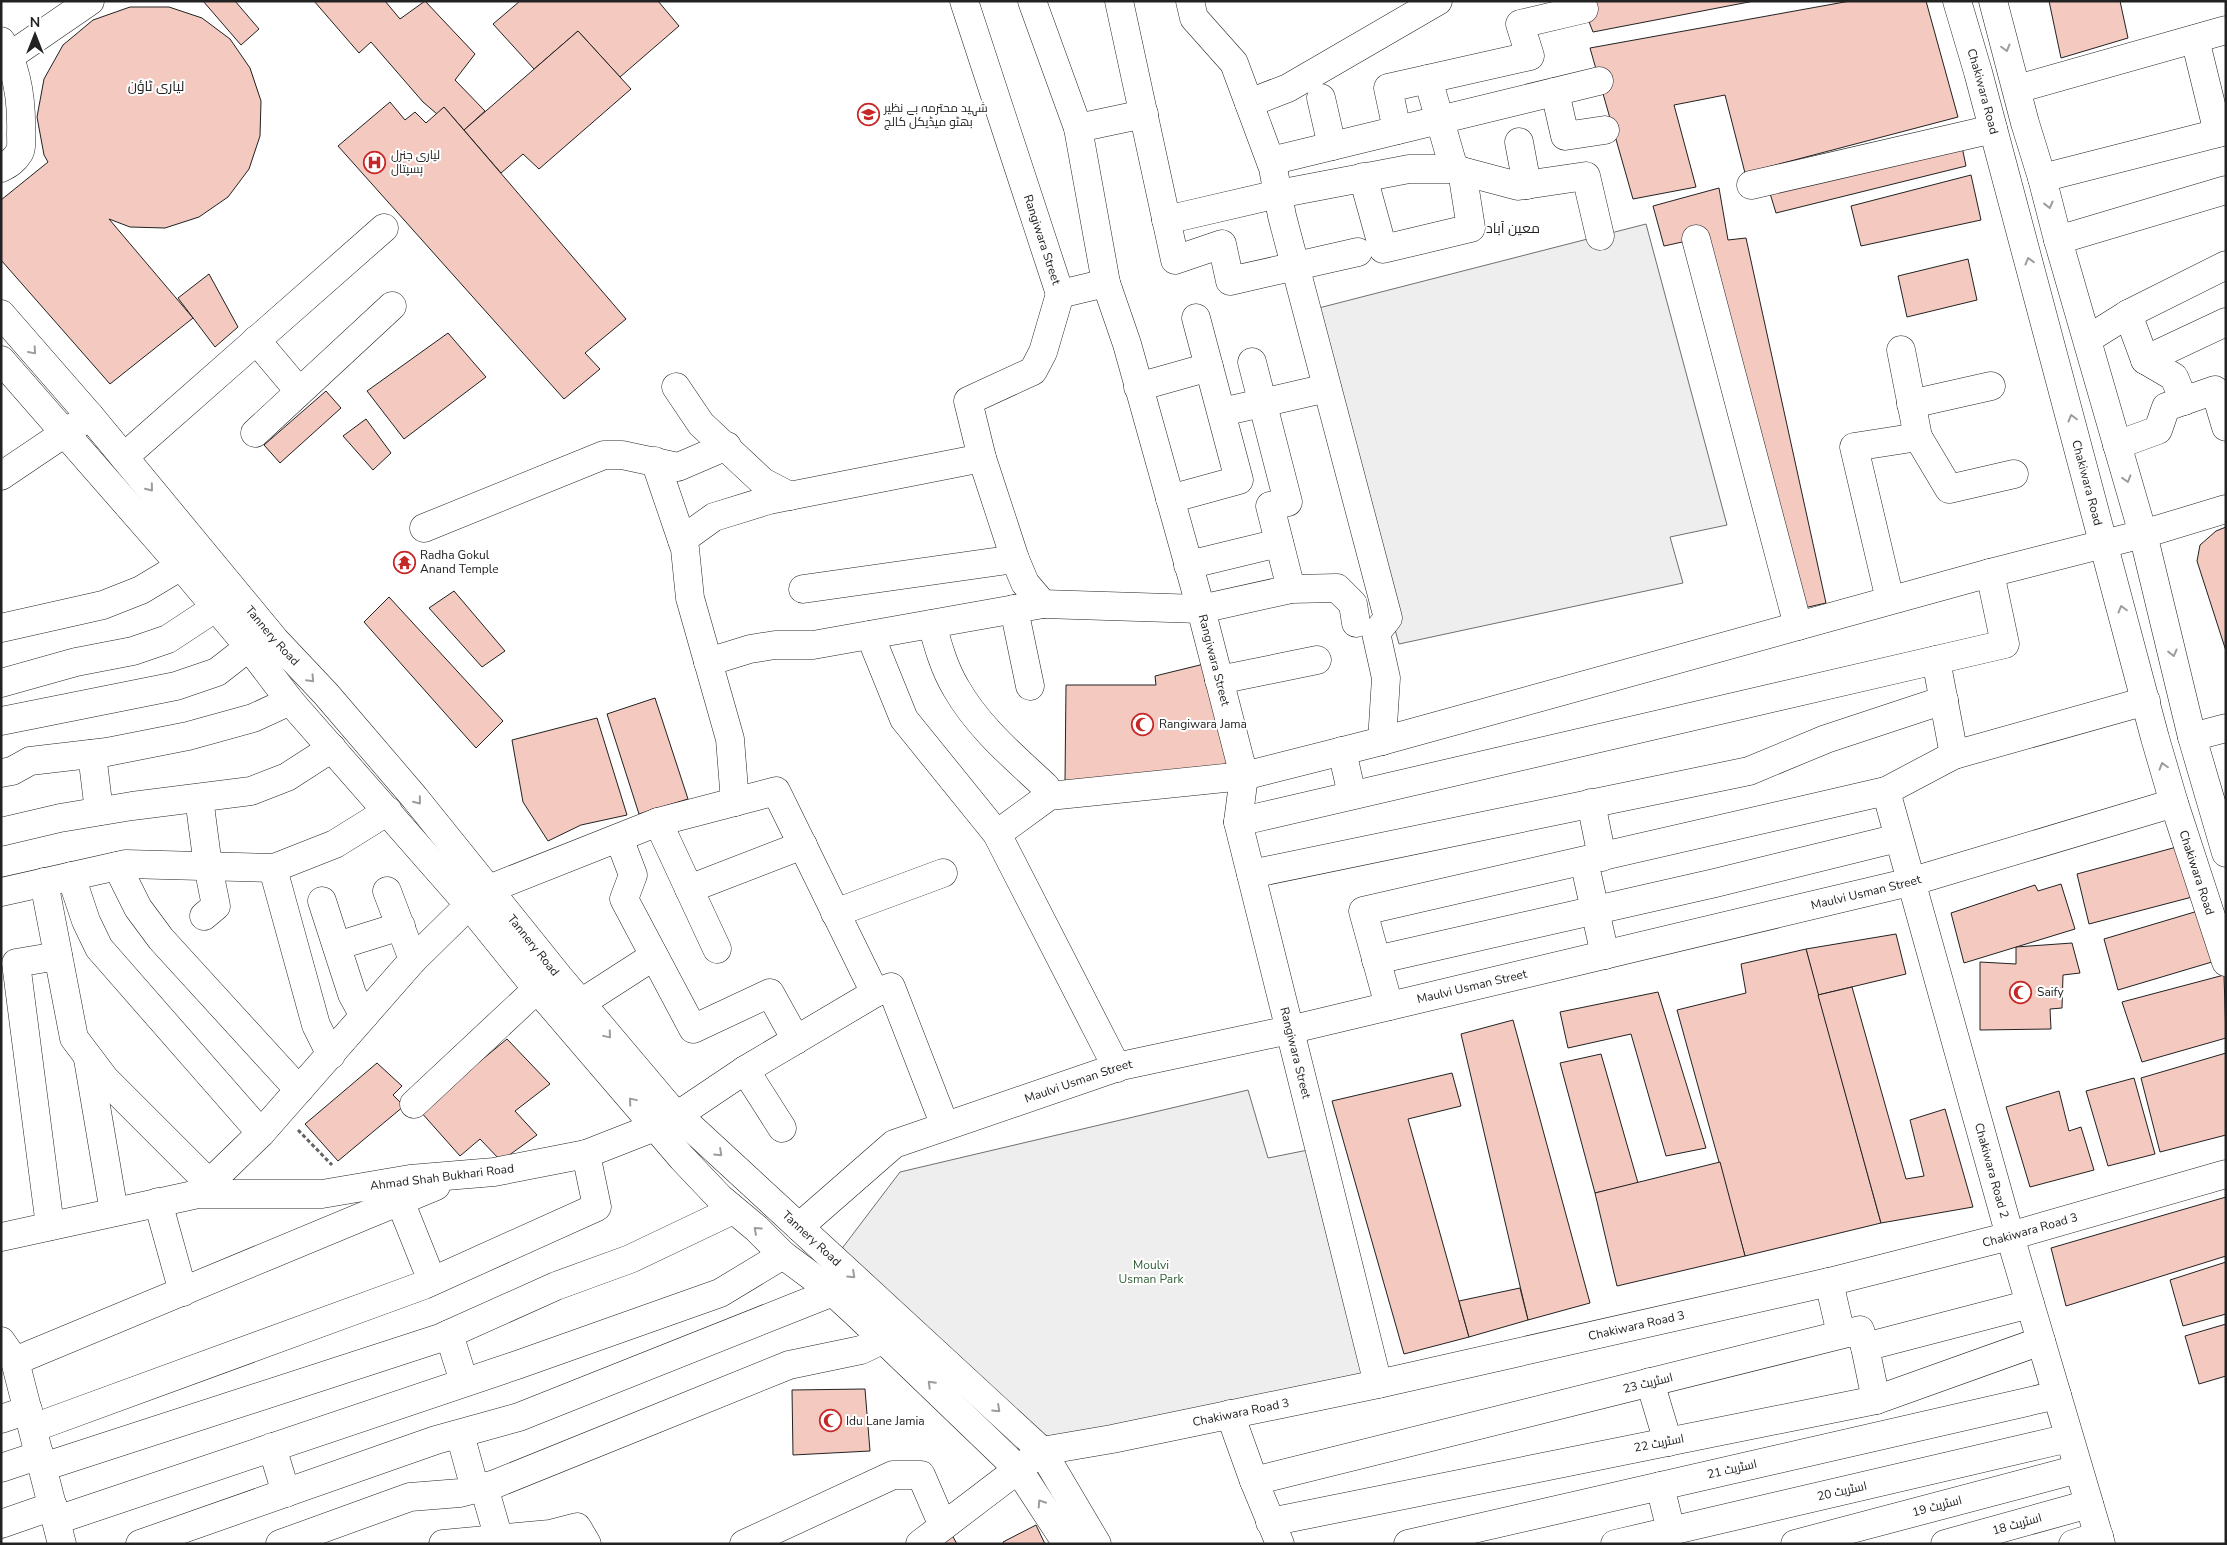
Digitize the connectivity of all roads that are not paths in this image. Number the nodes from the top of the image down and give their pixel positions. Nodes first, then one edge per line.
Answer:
1 (90, 1) edge
2 (964, 1) edge
3 (1032, 1) edge
4 (1119, 1) edge
5 (1190, 1) edge
6 (1438, 1) edge
7 (1957, 1) edge
8 (1993, 1) edge
9 (1584, 9) dead end
10 (2226, 30) edge
11 (2195, 39) junction
12 (6, 49) edge
13 (1428, 79) junction
14 (1599, 81) dead end
15 (2017, 89) junction
16 (1555, 92) junction
17 (1321, 98) dead end
18 (1250, 104) junction
19 (1144, 114) junction
20 (1439, 120) junction
21 (1078, 128) junction
22 (1994, 129) junction
23 (1397, 130) junction
24 (1605, 130) dead end
25 (2222, 132) edge
26 (1519, 142) dead end
27 (1332, 146) junction
28 (1271, 161) junction
29 (1, 168) edge
30 (1458, 170) junction
31 (1363, 178) junction
32 (2042, 178) junction
33 (1527, 184) junction
34 (1751, 185) dead end
35 (2226, 190) edge
36 (1278, 194) junction
37 (1166, 220) junction
38 (384, 228) dead end
39 (1600, 236) dead end
40 (1696, 240) dead end
41 (2058, 240) junction
42 (1358, 252) dead end
43 (2226, 265) edge
44 (1295, 266) junction
45 (1106, 283) junction
46 (1060, 294) junction
47 (392, 306) dead end
48 (1, 314) edge
49 (2128, 314) junction
50 (1196, 318) dead end
51 (2226, 322) edge
52 (2088, 339) junction
53 (256, 340) junction
54 (1901, 350) dead end
55 (1, 360) edge
56 (2145, 360) junction
57 (1252, 362) dead end
58 (1209, 367) junction
59 (1138, 386) junction
60 (1991, 386) dead end
61 (676, 387) dead end
62 (1328, 388) junction
63 (299, 391) junction
64 (2184, 401) junction
65 (1263, 403) junction
66 (1911, 404) junction
67 (1222, 412) junction
68 (90, 416) junction
69 (2226, 427) edge
70 (65, 433) junction
71 (254, 433) dead end
72 (1918, 438) junction
73 (726, 446) junction
74 (2117, 446) junction
75 (124, 456) junction
76 (982, 458) junction
77 (655, 461) junction
78 (2014, 474) dead end
79 (1, 476) edge
80 (790, 496) junction
81 (1170, 499) junction
82 (2226, 509) edge
83 (424, 528) dead end
84 (2143, 534) junction
85 (682, 540) junction
86 (1279, 543) junction
87 (2104, 543) junction
88 (1015, 559) junction
89 (1188, 565) junction
90 (181, 566) junction
91 (1990, 574) junction
92 (802, 588) dead end
93 (1291, 588) junction
94 (1890, 600) junction
95 (1043, 604) junction
96 (215, 608) junction
97 (1014, 609) junction
98 (1201, 609) junction
99 (1356, 623) dead end
100 (932, 624) junction
101 (1798, 626) junction
102 (1, 628) edge
103 (870, 636) junction
104 (249, 648) junction
105 (1317, 660) dead end
106 (1936, 660) junction
107 (708, 662) junction
108 (1219, 680) junction
109 (1, 682) edge
110 (1030, 686) dead end
111 (1944, 700) junction
112 (290, 702) junction
113 (2146, 702) junction
114 (1, 721) edge
115 (2226, 728) edge
116 (2192, 737) junction
117 (1382, 741) junction
118 (332, 748) junction
119 (1342, 751) junction
120 (92, 754) junction
121 (1954, 755) junction
122 (1, 773) edge
123 (1244, 776) junction
124 (1886, 791) junction
125 (1352, 795) junction
126 (1049, 796) junction
127 (199, 798) junction
128 (736, 802) junction
129 (1590, 803) junction
130 (2174, 803) junction
131 (99, 811) junction
132 (388, 811) junction
133 (658, 822) junction
134 (1238, 822) junction
135 (1, 832) edge
136 (997, 834) junction
137 (619, 838) junction
138 (1898, 838) junction
139 (802, 845) junction
140 (2226, 853) edge
141 (1593, 859) junction
142 (117, 866) junction
143 (208, 866) junction
144 (943, 873) dead end
145 (1251, 874) junction
146 (71, 876) junction
147 (275, 876) dead end
148 (44, 882) junction
149 (1910, 882) junction
150 (689, 889) junction
151 (388, 891) dead end
152 (1, 892) edge
153 (479, 897) junction
154 (322, 901) dead end
155 (1595, 910) junction
156 (835, 913) junction
157 (204, 916) dead end
158 (401, 926) junction
159 (337, 946) junction
160 (717, 949) dead end
161 (1605, 955) junction
162 (58, 956) junction
163 (654, 956) junction
164 (413, 960) junction
165 (1376, 960) junction
166 (2226, 962) edge
167 (537, 988) junction
168 (875, 992) junction
169 (582, 1003) junction
170 (1389, 1006) junction
171 (364, 1016) junction
172 (1289, 1030) junction
173 (796, 1040) junction
174 (330, 1054) junction
175 (87, 1055) junction
176 (1116, 1068) junction
177 (745, 1070) junction
178 (299, 1090) junction
179 (414, 1104) dead end
180 (666, 1121) junction
181 (945, 1126) junction
182 (782, 1128) dead end
183 (261, 1133) junction
184 (586, 1154) junction
185 (2226, 1174) edge
186 (464, 1175) junction
187 (203, 1188) junction
188 (400, 1201) junction
189 (158, 1202) junction
190 (733, 1210) junction
191 (114, 1212) junction
192 (50, 1226) junction
193 (799, 1227) junction
194 (2010, 1236) junction
195 (1, 1237) edge
196 (783, 1255) junction
197 (432, 1281) junction
198 (1829, 1282) junction
199 (183, 1292) junction
200 (833, 1292) junction
201 (2030, 1304) junction
202 (449, 1334) junction
203 (1841, 1334) junction
204 (882, 1340) junction
205 (2041, 1341) junction
206 (1864, 1347) junction
207 (6, 1351) edge
208 (464, 1382) junction
209 (1650, 1382) junction
210 (1378, 1384) junction
211 (2057, 1395) junction
212 (1876, 1400) junction
213 (1230, 1414) junction
214 (1, 1419) edge
215 (30, 1419) junction
216 (460, 1434) junction
217 (2069, 1438) junction
218 (1665, 1442) junction
219 (272, 1447) junction
220 (1042, 1450) junction
221 (41, 1461) junction
222 (1, 1468) edge
223 (1018, 1469) junction
224 (2078, 1469) junction
225 (1254, 1481) junction
226 (1667, 1484) junction
227 (479, 1488) junction
228 (286, 1493) junction
229 (2089, 1504) junction
230 (57, 1523) edge
231 (1, 1524) edge
232 (943, 1526) junction
233 (1275, 1533) edge
234 (1679, 1534) edge
235 (511, 1540) edge
236 (2091, 1541) edge
237 (140, 1544) edge
238 (280, 1544) edge
239 (443, 1544) edge
240 (587, 1544) edge
241 (744, 1544) edge
242 (920, 1544) edge
243 (1068, 1544) edge
244 (1097, 1544) edge
245 (1408, 1544) edge
246 (1615, 1544) edge
247 (1795, 1544) edge
248 (1945, 1544) edge

1 - 12 street
2 - 46 street, Rangiwara Street
3 - 21 street
4 - 19 street
5 - 18 street
6 - 18 street
7 - 22 street, Chakiwara Road
8 -> 15 street
9 - 13 street
10 - 11 street
11 - 15 street
11 - 25 street
12 - 29 street
13 - 20 street
13 - 23 street
14 - 16 street
15 - 32 street
16 - 20 street
16 - 24 street
17 - 27 street
18 - 28 street
19 - 21 street
19 - 37 street
20 - 23 street
20 - 30 street
21 - 45 street
22 - 34 street
87 -> 22 street, Chakiwara Road
23 - 27 street
25 - 32 street
26 - 33 street
27 - 28 street
28 - 36 street
30 - 31 street
30 - 31 street
30 - 33 street
31 - 36 street
32 -> 41 street
33 - 39 street
35 - 41 street
36 - 37 street
36 - 44 street
37 - 44 street
38 - 53 street
40 - 101 street
41 - 52 street
42 - 44 street
43 - 49 street
44 - 62 street
45 - 46 street, Rangiwara Street
45 - 59 street, Rangiwara Street
46 - 76 street
47 - 63 street
48 -> 68 street, Tannery Road
49 - 52 street
49 - 56 street
50 - 58 street
51 - 56 street
52 - 74 street
53 - 63 street
53 - 75 street
54 - 66 street
55 - 70 street, Tannery Road
56 - 64 street
57 - 65 street
58 - 59 street
58 - 67 street
59 - 81 street, Rangiwara Street
60 - 66 street
61 - 73 street
62 - 65 street
62 - 117 street
63 - 71 street
64 - 69 street
64 - 74 street
65 - 67 street
65 - 86 street
66 - 72 street
67 - 81 street
68 - 70 street
68 - 75 street, Tannery Road
70 - 79 street
70 - 90 street, Tannery Road
72 - 78 street
72 - 94 street
73 - 77 street
73 - 80 street
74 -> 84 street
75 -> 153 street, Tannery Road
76 - 80 street
76 - 88 street
77 - 83 street
77 - 85 street
80 - 85 street
81 - 89 street, Rangiwara Street
82 - 84 street
84 - 87 street
84 -> 116 street
85 - 107 street
86 - 89 street
86 - 93 street
87 - 91 street
113 -> 87 street, Chakiwara Road
88 - 92 street
88 - 95 street
89 - 98 street, Rangiwara Street
90 - 96 street, Tannery Road
90 - 102 street
91 - 94 street
91 - 106 street
93 - 98 street
93 - 99 street
94 - 101 street
95 - 97 street
95 - 98 street
96 - 104 street, Tannery Road
96 - 109 street
97 - 100 street
97 - 110 street
98 - 108 street, Rangiwara Street
100 - 103 street
100 - 126 street
101 - 117 street
103 - 107 street
103 - 136 street
104 - 112 street, Tannery Road
104 - 114 street
105 - 108 street
106 - 111 street
106 - 125 street
107 - 128 street
108 - 123 street, Rangiwara Street
111 - 121 street
111 - 129 street
112 - 118 street, Tannery Road
112 - 120 street
113 - 121 street
130 -> 113 street, Chakiwara Road
115 - 116 street
116 - 140 street
117 - 119 street
118 - 127 street
118 - 132 street, Tannery Road
119 - 123 street
119 - 125 street
120 - 122 street
120 - 131 street
121 - 124 street
123 - 126 street
123 - 134 street, Rangiwara Street
124 - 138 street, Chakiwara Road 2
124 - 141 street
125 - 134 street
126 - 136 street
127 - 131 street
127 - 143 street
128 - 133 street
128 - 139 street
129 - 141 street
129 - 145 street
130 - 149 street, Maulvi Usman Street
130 - 166 street, Chakiwara Road
131 - 135 street
132 - 143 street
132 - 153 street, Tannery Road
133 - 137 street
133 - 150 street
134 - 145 street, Rangiwara Street
136 - 176 street
137 - 153 street
137 - 163 street
138 - 149 street, Chakiwara Road 2
138 - 155 street
139 - 150 street
139 - 156 street
141 - 155 street
141 - 165 street
142 - 143 street
142 - 146 street
142 - 178 street
143 - 157 street
144 - 156 street
145 - 172 street, Rangiwara Street
146 - 148 street
146 - 183 street
147 - 174 street
148 - 152 street
148 - 162 street
149 - 161 street, Maulvi Usman Street
149 - 194 street, Chakiwara Road 2
150 - 160 street
151 - 158 street
153 - 164 street
153 - 167 street, Tannery Road
153 - 169 street, Tannery Road
154 - 159 street
155 - 161 street
155 - 165 street
156 - 168 street
158 - 159 street
158 - 164 street
159 - 171 street
161 - 170 street, Maulvi Usman Street
162 - 175 street
162 - 192 street
163 - 169 street
163 - 173 street
164 - 171 street
165 - 170 street
167 - 179 street
180 -> 167 street, Tannery Road
168 - 173 street, Ahmad Shah Bukhari Road
168 - 181 street
169 -> 180 street, Tannery Road
170 - 172 street, Maulvi Usman Street
171 - 174 street
172 - 176 street, Maulvi Usman Street
172 - 210 street, Rangiwara Street
173 - 177 street, Ahmad Shah Bukhari Road
174 - 178 street
175 - 187 street
175 - 191 street
176 - 181 street, Maulvi Usman Street
177 - 180 street, Ahmad Shah Bukhari Road
177 - 182 street
178 - 183 street
180 - 184 street, Ahmad Shah Bukhari Road
180 - 190 street, Tannery Road
180 -> 193 street, Tannery Road
181 - 193 street, Maulvi Usman Street
183 - 187 street
184 - 186 street, Ahmad Shah Bukhari Road
184 - 197 street
185 - 194 street, Chakiwara Road 3
186 - 187 street, Ahmad Shah Bukhari Road
186 - 188 street
187 - 189 street, Ahmad Shah Bukhari Road
188 - 197 street
188 - 199 street
189 - 191 street, Ahmad Shah Bukhari Road
189 - 199 street
196 -> 190 street, Tannery Road
190 - 202 street
191 - 192 street, Ahmad Shah Bukhari Road
192 - 195 street, Ahmad Shah Bukhari Road
193 -> 220 street, Tannery Road
194 - 198 street, Chakiwara Road 3
194 - 201 street, Chakiwara Road 2
196 - 200 street, Tannery Road
196 - 208 street
197 - 215 street
198 - 203 street
198 - 210 street, Chakiwara Road 3
199 - 207 street
200 - 204 street, Tannery Road
200 - 216 street
201 - 205 street, Chakiwara Road 2
201 - 206 street
202 - 208 street
202 - 221 street
203 - 206 street, اسٹریٹ 23
203 - 209 street, اسٹریٹ 23
223 -> 204 street, Tannery Road
204 - 227 street
205 - 211 street, Chakiwara Road 2
205 - 212 street, اسٹریٹ 22
206 - 212 street
207 - 215 street
208 - 219 street
209 - 218 street
209 - 225 street, اسٹریٹ 23
210 - 213 street, Chakiwara Road 3
211 - 217 street, Chakiwara Road 2
211 - 226 street, اسٹریٹ 21
212 - 218 street, اسٹریٹ 22
213 - 220 street, Chakiwara Road 3
213 - 225 street
214 - 215 street
215 - 221 street
216 - 227 street
216 - 228 street
217 - 224 street, Chakiwara Road 2
217 - 234 street, اسٹریٹ 20
218 - 226 street
218 - 233 street, اسٹریٹ 22
219 - 228 street
219 - 230 street
220 - 223 street
220 - 244 street, Tannery Road
221 - 222 street
221 - 230 street
223 - 232 street
243 -> 223 street, Tannery Road
224 - 229 street, Chakiwara Road 2
224 - 247 street, اسٹریٹ 19
225 - 233 street
226 - 234 street
226 - 245 street, اسٹریٹ 21
227 - 235 street
227 - 238 street
228 - 237 street
229 - 236 street, Chakiwara Road 2
229 - 248 street, اسٹریٹ 18
230 - 231 street
232 - 241 street
232 - 242 street
234 - 246 street, اسٹریٹ 20
235 - 239 street
235 - 240 street

